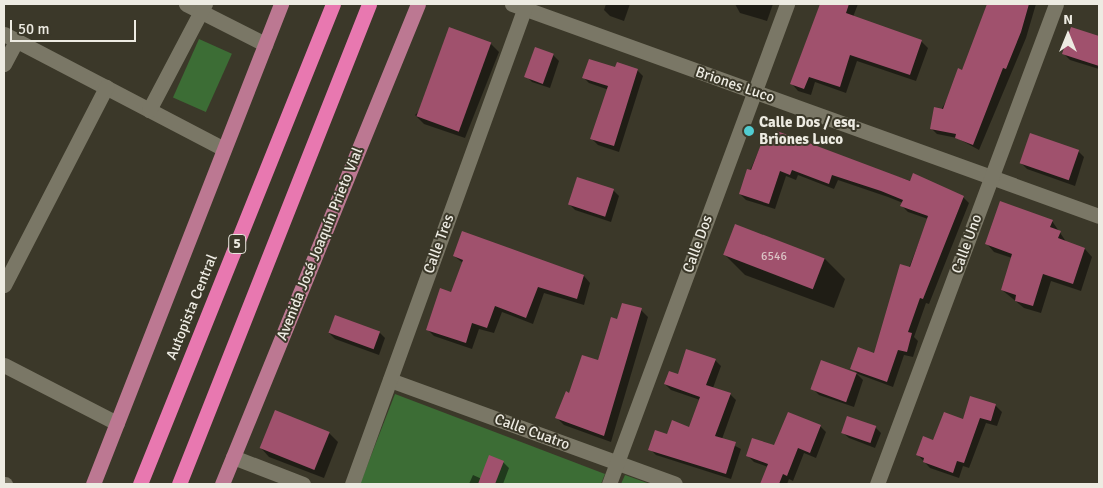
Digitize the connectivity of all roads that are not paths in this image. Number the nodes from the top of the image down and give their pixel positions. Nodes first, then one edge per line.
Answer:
1 (186, 4) edge
2 (281, 4) edge
3 (333, 4) edge
4 (368, 4) edge
5 (418, 4) edge
6 (787, 4) edge
7 (1056, 4) edge
8 (521, 5) edge
9 (203, 8) edge
10 (10, 38) edge
11 (265, 44) junction
12 (4, 64) edge
13 (106, 88) junction
14 (754, 93) junction
15 (150, 110) junction
16 (224, 149) junction
17 (991, 177) junction
18 (1099, 216) edge
19 (4, 286) edge
20 (4, 365) edge
21 (390, 380) junction
22 (117, 423) junction
23 (232, 457) junction
24 (617, 463) junction
25 (93, 484) edge
26 (140, 484) edge
27 (179, 484) edge
28 (222, 484) edge
29 (303, 484) edge
30 (352, 484) edge
31 (609, 484) edge
32 (675, 484) edge
33 (877, 484) edge

1 - 9 street
2 - 11 main road
3 - 26 highway, Autopista Central / 5
4 - 27 highway, 5
5 - 23 main road, Avenida José Joaquín Prieto Vial
6 - 14 street, Calle Dos
7 - 17 street, Calle Uno
8 - 14 street, Briones Luco
8 - 21 street, Calle Tres
9 - 11 street
9 - 15 street
10 - 12 street
10 - 13 street
11 - 16 main road
13 - 15 street
13 - 19 street
14 - 17 street, Briones Luco
14 - 24 street, Calle Dos
15 - 16 street
16 - 22 main road
17 - 18 street, Briones Luco
17 - 33 street, Calle Uno
20 - 22 street
21 - 24 street, Calle Cuatro
21 - 30 street, Calle Tres
22 - 25 main road
23 - 28 main road, Avenida José Joaquín Prieto Vial
23 - 29 street
24 - 31 street, Calle Dos
24 - 32 street, Calle Cuatro

